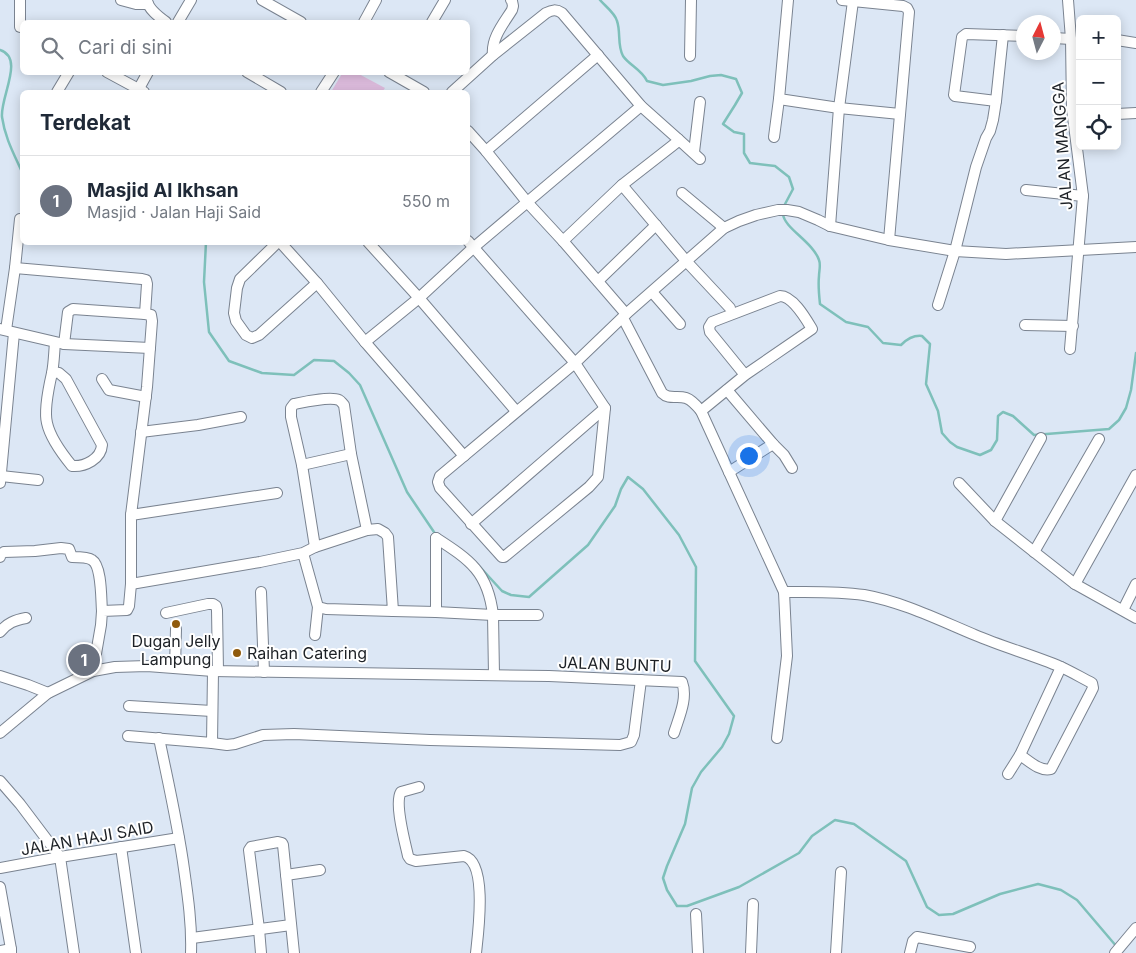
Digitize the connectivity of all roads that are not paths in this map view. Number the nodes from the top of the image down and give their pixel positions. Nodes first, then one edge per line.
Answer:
1 (20, 0) edge
2 (121, 0) edge
3 (191, 0) edge
4 (262, 0) edge
5 (376, 0) edge
6 (445, 0) edge
7 (510, 0) edge
8 (691, 0) edge
9 (788, 0) edge
10 (842, 0) edge
11 (1068, 0) edge
12 (148, 2) edge
13 (853, 2) junction
14 (163, 20) edge
15 (179, 20) edge
16 (297, 20) edge
17 (365, 20) edge
18 (433, 20) edge
19 (20, 27) dead end
20 (1003, 35) junction
21 (1074, 35) edge
22 (1016, 36) edge
23 (1061, 37) edge
24 (1121, 41) edge
25 (1136, 43) edge
26 (493, 55) junction
27 (598, 55) junction
28 (690, 56) dead end
29 (67, 75) edge
30 (112, 75) edge
31 (147, 75) edge
32 (252, 75) edge
33 (332, 75) edge
34 (401, 76) edge
35 (58, 90) edge
36 (137, 90) edge
37 (141, 90) edge
38 (278, 90) edge
39 (322, 90) edge
40 (421, 90) edge
41 (454, 90) edge
42 (779, 99) junction
43 (700, 102) dead end
44 (996, 102) junction
45 (641, 106) junction
46 (839, 108) junction
47 (1136, 113) edge
48 (900, 114) junction
49 (1121, 114) edge
50 (1076, 118) edge
51 (470, 133) edge
52 (774, 137) dead end
53 (678, 139) junction
54 (1079, 150) edge
55 (486, 151) junction
56 (622, 185) junction
57 (1026, 190) dead end
58 (682, 193) dead end
59 (1083, 196) junction
60 (527, 202) junction
61 (20, 219) dead end
62 (656, 225) junction
63 (830, 226) junction
64 (724, 228) junction
65 (889, 240) junction
66 (563, 241) junction
67 (276, 245) edge
68 (282, 245) edge
69 (371, 245) edge
70 (470, 245) edge
71 (1136, 247) edge
72 (955, 251) junction
73 (1078, 251) junction
74 (686, 262) junction
75 (15, 268) junction
76 (598, 281) junction
77 (317, 284) junction
78 (652, 292) junction
79 (419, 298) junction
80 (938, 305) dead end
81 (730, 308) dead end
82 (145, 314) junction
83 (625, 316) junction
84 (680, 324) dead end
85 (1025, 325) dead end
86 (1073, 326) junction
87 (7, 331) edge
88 (365, 342) junction
89 (60, 344) junction
90 (150, 348) junction
91 (1070, 349) dead end
92 (575, 363) junction
93 (52, 372) junction
94 (745, 375) junction
95 (102, 379) dead end
96 (728, 390) junction
97 (146, 397) junction
98 (605, 408) junction
99 (516, 411) junction
100 (701, 411) junction
101 (241, 417) dead end
102 (141, 432) junction
103 (1041, 438) dead end
104 (1099, 439) dead end
105 (773, 444) junction
106 (2, 446) edge
107 (351, 454) junction
108 (464, 456) junction
109 (302, 465) junction
110 (792, 468) dead end
111 (729, 472) junction
112 (1136, 475) edge
113 (0, 480) edge
114 (38, 480) dead end
115 (958, 483) dead end
116 (277, 493) dead end
117 (130, 515) junction
118 (995, 521) junction
119 (471, 524) junction
120 (367, 530) junction
121 (315, 547) junction
122 (1034, 552) junction
123 (303, 553) junction
124 (0, 557) edge
125 (131, 584) junction
126 (1075, 584) junction
127 (1136, 584) edge
128 (261, 592) dead end
129 (784, 592) junction
130 (318, 607) junction
131 (1123, 610) junction
132 (102, 611) junction
133 (392, 611) junction
134 (436, 612) junction
135 (166, 613) dead end
136 (494, 615) junction
137 (538, 615) dead end
138 (26, 618) dead end
139 (1136, 618) edge
140 (176, 629) dead end
141 (0, 631) edge
142 (315, 636) dead end
143 (1061, 667) junction
144 (176, 668) junction
145 (93, 671) junction
146 (215, 671) junction
147 (264, 672) junction
148 (494, 675) junction
149 (0, 676) edge
150 (642, 680) junction
151 (48, 693) junction
152 (129, 706) dead end
153 (212, 711) junction
154 (0, 733) edge
155 (674, 733) dead end
156 (128, 736) dead end
157 (159, 738) junction
158 (777, 738) dead end
159 (212, 743) junction
160 (1020, 755) junction
161 (1008, 774) dead end
162 (0, 780) edge
163 (419, 787) dead end
164 (180, 838) junction
165 (122, 847) junction
166 (60, 857) junction
167 (0, 868) edge
168 (320, 870) dead end
169 (841, 872) dead end
170 (286, 875) junction
171 (0, 887) edge
172 (752, 904) dead end
173 (696, 914) dead end
174 (291, 925) junction
175 (260, 929) junction
176 (1134, 931) edge
177 (192, 938) junction
178 (970, 948) dead end
179 (0, 951) edge
180 (11, 951) edge
181 (1116, 952) edge
182 (74, 953) edge
183 (136, 953) edge
184 (191, 953) edge
185 (260, 953) edge
186 (294, 953) edge
187 (476, 953) edge
188 (698, 953) edge
189 (751, 953) edge
190 (836, 953) edge
191 (910, 953) edge

1 - 19 street
2 - 12 street
3 - 15 street
4 - 16 street
5 - 17 street
6 - 18 street
7 - 26 street
8 - 28 street
9 - 42 street
10 - 13 street
11 - 21 street, JALAN MANGGA
12 - 14 street
13 - 46 street
13 - 48 street
20 - 22 street
20 - 44 street
20 - 44 street
21 - 23 street
21 - 50 street, JALAN MANGGA
24 - 25 street
26 - 27 street
26 - 41 street
27 - 45 street
27 - 55 street
29 - 35 street
30 - 36 street
31 - 37 street
32 - 38 street
33 - 39 street
34 - 40 street
42 - 46 street
42 - 52 street
43 - 53 street
44 - 72 street
45 - 53 street
45 - 60 street
46 - 48 street
46 - 63 street
47 - 49 street
48 - 65 street
51 - 55 street
53 - 56 street
54 - 59 street, JALAN MANGGA
55 - 60 street
56 - 62 street
56 - 66 street
57 - 59 street
58 - 64 street
59 - 73 street, JALAN MANGGA
60 - 66 street
60 - 70 street
61 - 75 street
62 - 74 street
62 - 76 street
63 - 64 street
63 - 65 street
64 - 74 street
65 - 72 street
66 - 76 street
67 - 77 street
68 - 77 street
69 - 79 street
70 - 79 street
70 - 92 street
71 - 73 street
72 - 73 street
72 - 80 street
73 - 86 street, JALAN MANGGA
74 - 78 street
74 - 81 street
75 - 82 street
75 - 87 street
76 - 83 street
77 - 88 street
78 - 83 street
78 - 84 street
79 - 88 street
79 - 99 street
82 - 89 street
82 - 90 street
83 - 92 street
83 - 100 street
85 - 86 street
86 - 91 street, JALAN MANGGA
87 - 89 street
87 - 106 street
88 - 108 street
89 - 90 street
89 - 93 street
90 - 97 street
92 - 98 street
92 - 99 street
93 - 93 street
94 - 94 street
94 - 96 street
95 - 97 street
96 - 100 street
96 - 105 street
97 - 102 street
98 - 119 street
98 - 119 street
99 - 108 street
100 - 111 street
101 - 102 street
102 - 117 street
103 - 118 street
104 - 122 street
105 - 110 street
105 - 111 street
106 - 113 street
107 - 109 street
107 - 109 street
107 - 120 street
108 - 119 street
109 - 121 street
111 - 129 street
112 - 126 street
113 - 114 street
115 - 118 street
116 - 117 street
117 - 125 street
118 - 122 street
120 - 121 street
120 - 133 street
121 - 123 street
122 - 126 street
123 - 125 street
123 - 130 street
124 - 132 street
125 - 132 street
126 - 131 street
127 - 131 street
128 - 147 street
129 - 143 street
129 - 158 street
130 - 133 street
130 - 142 street
131 - 139 street
132 - 145 street
133 - 134 street
134 - 136 street
134 - 136 street
135 - 146 street
136 - 137 street
136 - 148 street
138 - 141 street
140 - 144 street
143 - 160 street
143 - 160 street
144 - 145 street
144 - 146 street
145 - 151 street
146 - 147 street
146 - 153 street
147 - 148 street
148 - 150 street, JALAN BUNTU
149 - 151 street
150 - 155 street, JALAN BUNTU
150 - 159 street
151 - 154 street
152 - 153 street
153 - 159 street
156 - 157 street
157 - 159 street
157 - 164 street
160 - 161 street
162 - 166 street
163 - 187 street
164 - 165 street, JALAN HAJI SAID
164 - 177 street
165 - 166 street, JALAN HAJI SAID
165 - 183 street
166 - 167 street, JALAN HAJI SAID
166 - 182 street
168 - 170 street
169 - 190 street
170 - 174 street
170 - 175 street
171 - 180 street
172 - 189 street
173 - 188 street
174 - 175 street
174 - 186 street
175 - 177 street
175 - 185 street
176 - 181 street
177 - 184 street
178 - 191 street
179 - 180 street

